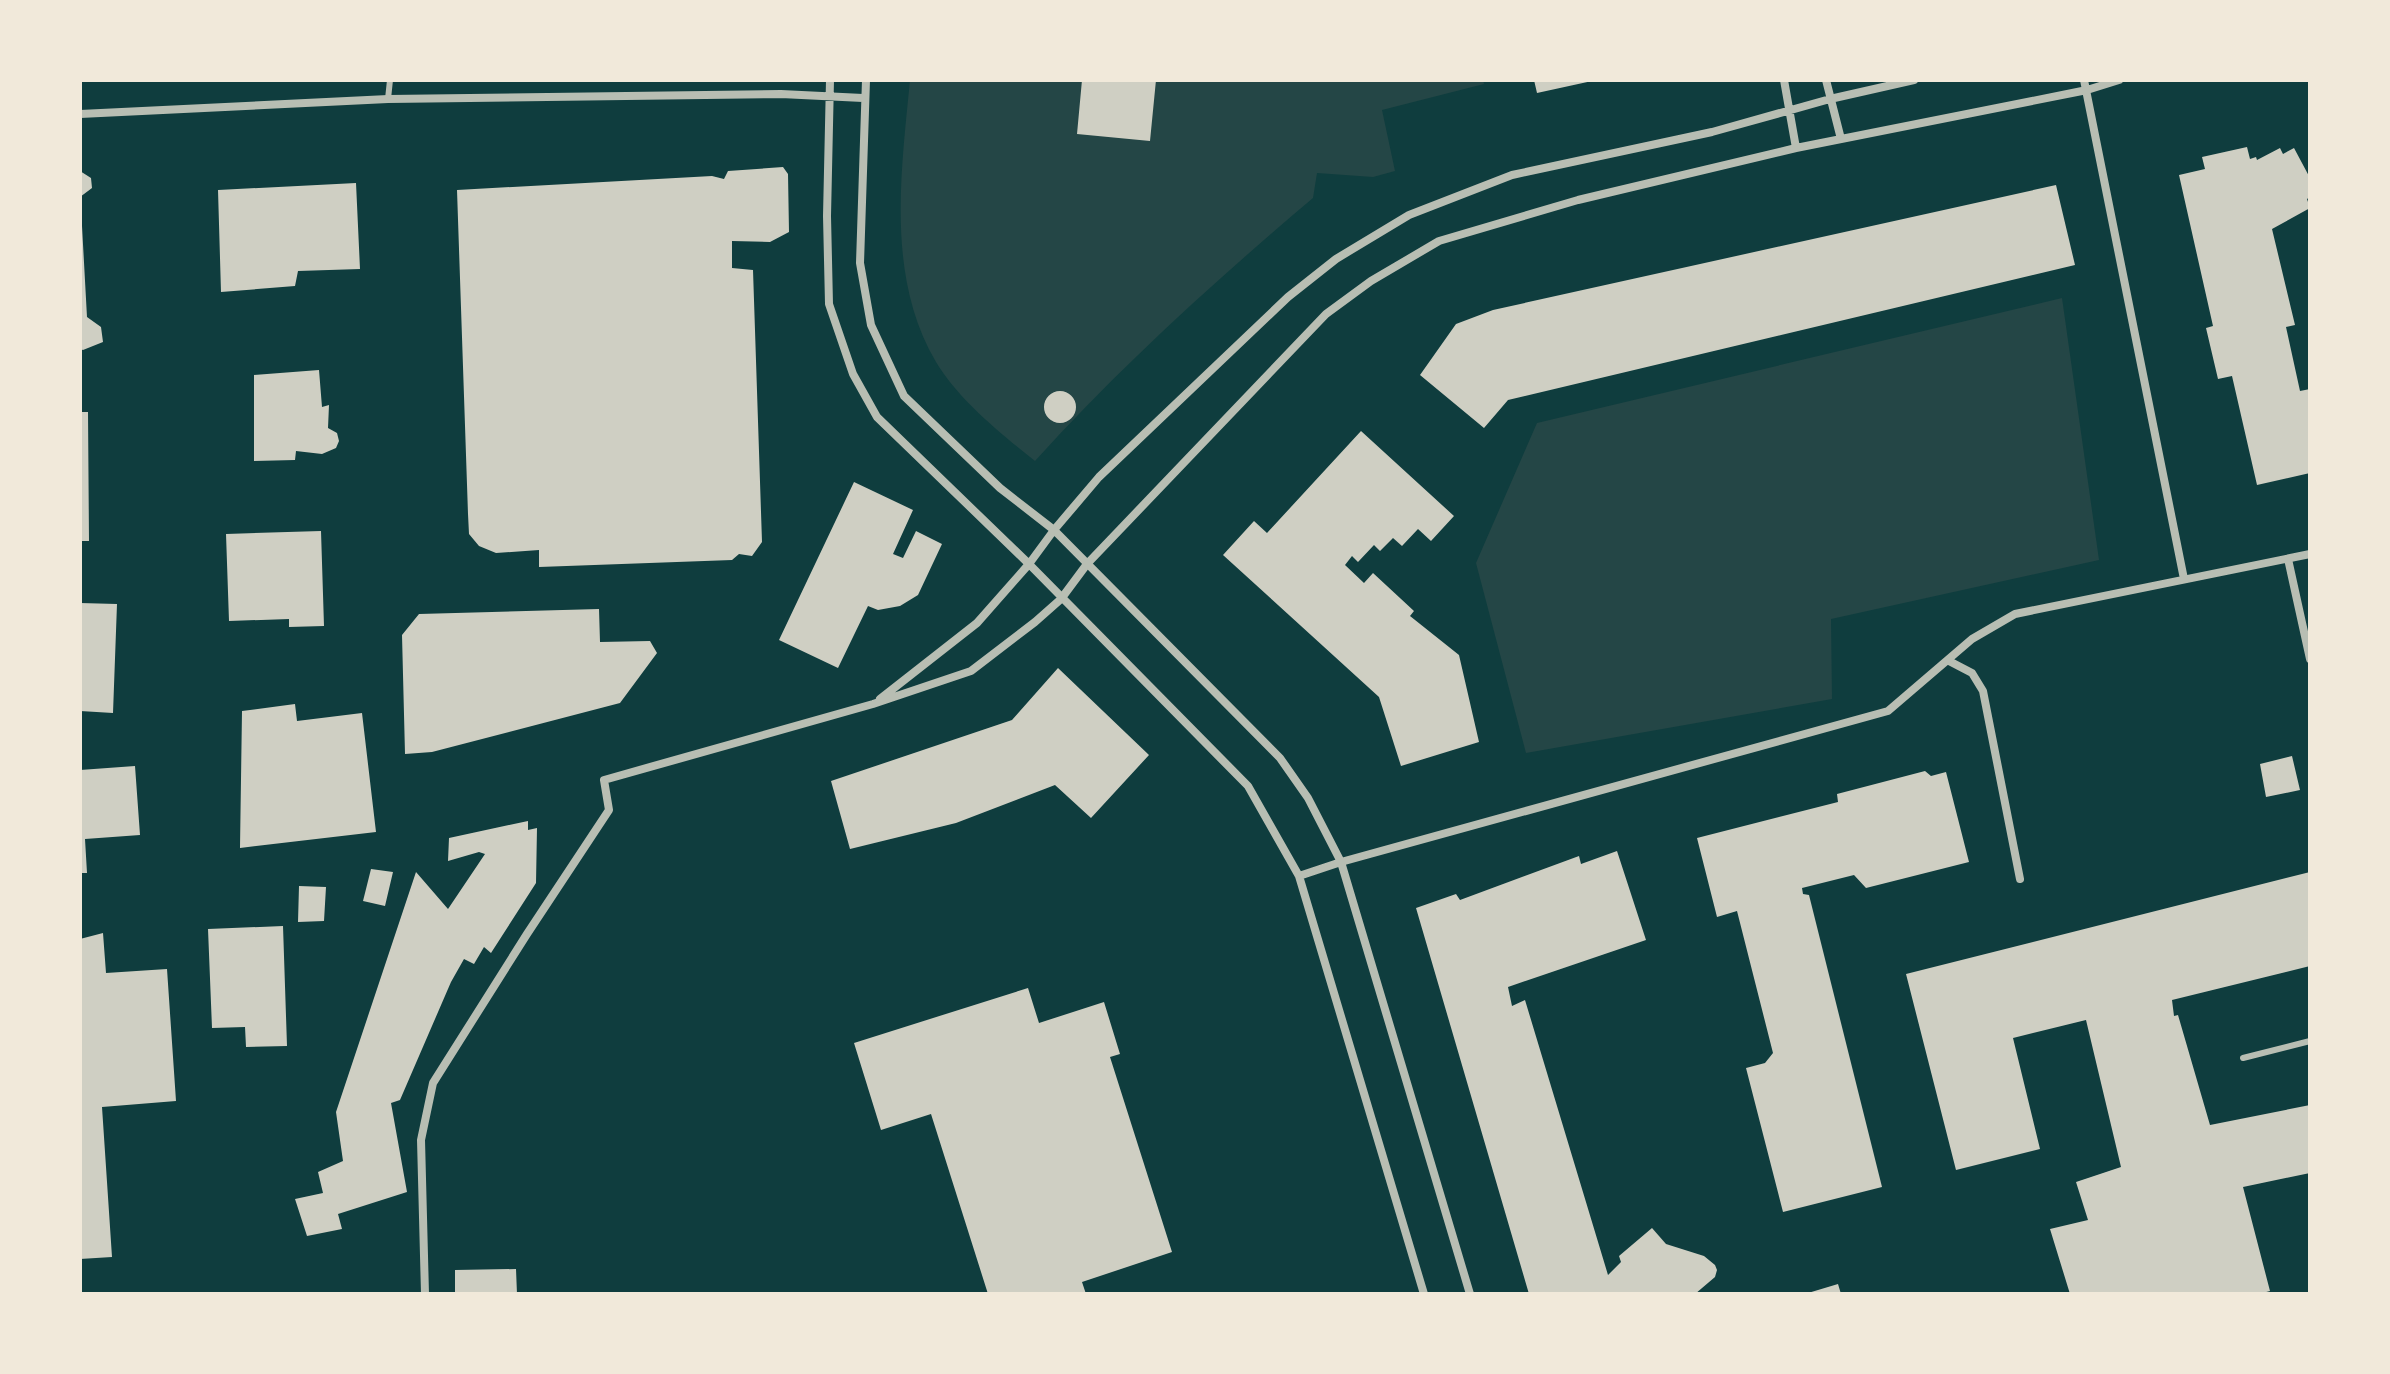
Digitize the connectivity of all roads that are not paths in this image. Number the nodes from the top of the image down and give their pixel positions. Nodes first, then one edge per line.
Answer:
1 (390, 80) edge
2 (830, 80) edge
3 (866, 80) edge
4 (1784, 80) edge
5 (1826, 80) edge
6 (1914, 80) edge
7 (2119, 80) edge
8 (2085, 85) edge
9 (829, 94) junction
10 (863, 98) junction
11 (388, 99) junction
12 (1830, 99) junction
13 (1791, 109) junction
14 (80, 114) edge
15 (1841, 139) junction
16 (1796, 148) junction
17 (1054, 530) junction
18 (2310, 554) edge
19 (2288, 559) junction
20 (1029, 564) junction
21 (1087, 564) junction
22 (2184, 579) junction
23 (1061, 599) junction
24 (2310, 659) edge
25 (1949, 661) junction
26 (873, 704) junction
27 (1341, 862) junction
28 (1299, 876) junction
29 (2020, 879) dead end
30 (2310, 1041) edge
31 (2243, 1058) dead end
32 (425, 1294) edge
33 (1424, 1294) edge
34 (1470, 1294) edge

1 - 11 lane
2 - 9 street
3 - 10 street
4 - 13 street
5 - 12 street
6 - 12 street
7 - 8 street
8 - 15 street
8 - 22 street
9 - 10 street
9 - 11 street
9 - 20 street
10 - 17 street
11 - 14 street
12 - 13 street
12 - 15 street
13 - 16 street
13 - 17 street
15 - 16 street
16 - 21 street
17 - 20 street
17 - 21 street
18 - 19 street
19 - 22 street
19 - 24 street
20 - 23 street
20 - 26 street
21 - 23 street
21 - 27 street
22 - 25 street
23 - 26 street
23 - 28 street
25 - 27 street
25 - 29 street
26 - 32 street
27 - 28 street
27 - 34 street
28 - 33 street
30 - 31 lane

